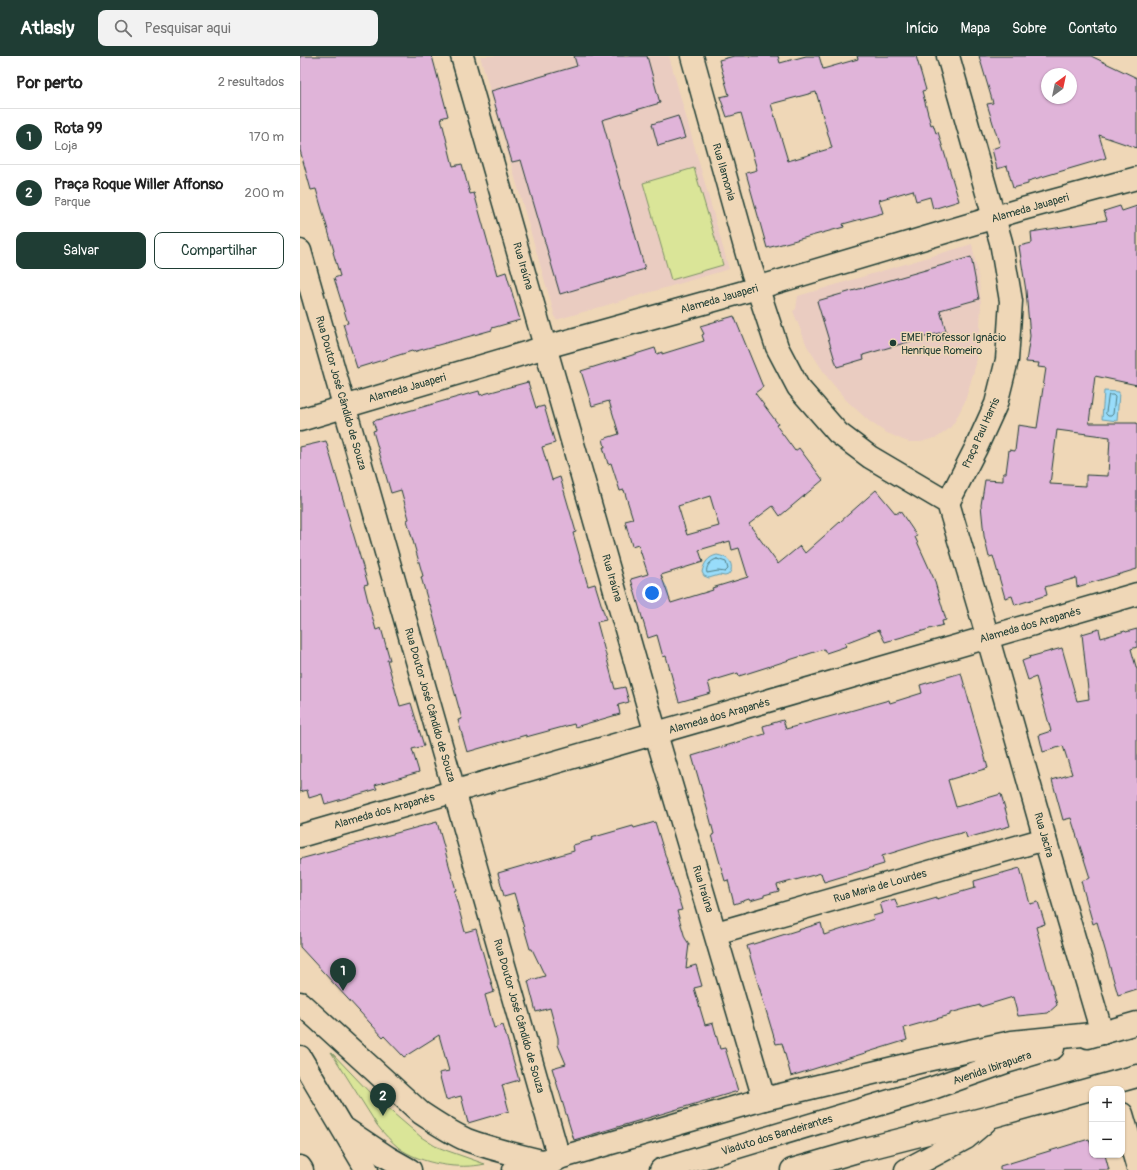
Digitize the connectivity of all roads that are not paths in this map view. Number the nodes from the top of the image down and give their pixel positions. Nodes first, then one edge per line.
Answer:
1 (462, 56) edge
2 (692, 56) edge
3 (948, 56) edge
4 (1137, 178) edge
5 (994, 218) junction
6 (300, 251) edge
7 (757, 288) junction
8 (546, 347) junction
9 (345, 407) junction
10 (300, 420) edge
11 (948, 502) junction
12 (1137, 594) edge
13 (988, 638) junction
14 (656, 734) junction
15 (455, 791) junction
16 (300, 836) edge
17 (1044, 838) junction
18 (716, 933) junction
19 (300, 1002) edge
20 (1137, 1024) edge
21 (1102, 1033) junction
22 (300, 1057) edge
23 (1137, 1076) edge
24 (1114, 1086) edge
25 (1089, 1092) edge
26 (764, 1099) junction
27 (847, 1113) joint
28 (990, 1117) junction
29 (1124, 1122) edge
30 (340, 1126) junction
31 (547, 1163) edge
32 (1137, 1164) edge
33 (300, 1167) edge
34 (302, 1170) edge
35 (367, 1170) edge
36 (410, 1170) edge
37 (514, 1170) edge
38 (661, 1170) edge
39 (792, 1170) edge
40 (906, 1170) edge

1 - 8 main road, Rua Iraúna
2 - 7 main road, Rua Ilamonia
3 - 5 main road, Praça Paul Harris
4 - 5 main road, Alameda Jauaperi
5 - 7 main road, Alameda Jauaperi
5 - 11 main road, Praça Paul Harris
6 - 9 main road, Rua Doutor José Cândido de Souza
7 - 8 main road, Alameda Jauaperi
7 - 11 main road
8 - 9 main road, Alameda Jauaperi
8 - 14 main road, Rua Iraúna
9 - 10 main road, Alameda Jauaperi
9 - 15 main road, Rua Doutor José Cândido de Souza
11 - 13 main road
12 - 13 main road, Alameda dos Arapanés
13 - 14 main road, Alameda dos Arapanés
13 - 17 main road, Rua Jacira
14 - 15 main road, Alameda dos Arapanés
14 - 18 main road, Rua Iraúna
15 - 16 main road, Alameda dos Arapanés
15 - 31 main road, Rua Doutor José Cândido de Souza
17 - 18 main road, Rua Maria de Lourdes
17 - 21 main road, Rua Jacira
18 - 26 main road, Rua Iraúna
19 - 31 main road
20 - 21 main road, Avenida Ibirapuera
21 - 26 main road
21 - 27 main road, Avenida Ibirapuera
22 - 30 main road
23 - 24 main road
25 - 28 main road
26 - 31 main road
27 - 38 main road, Viaduto dos Bandeirantes
28 - 39 main road
28 - 40 main road
29 - 32 main road
30 - 35 main road
30 - 36 main road
31 - 37 main road
33 - 34 main road

